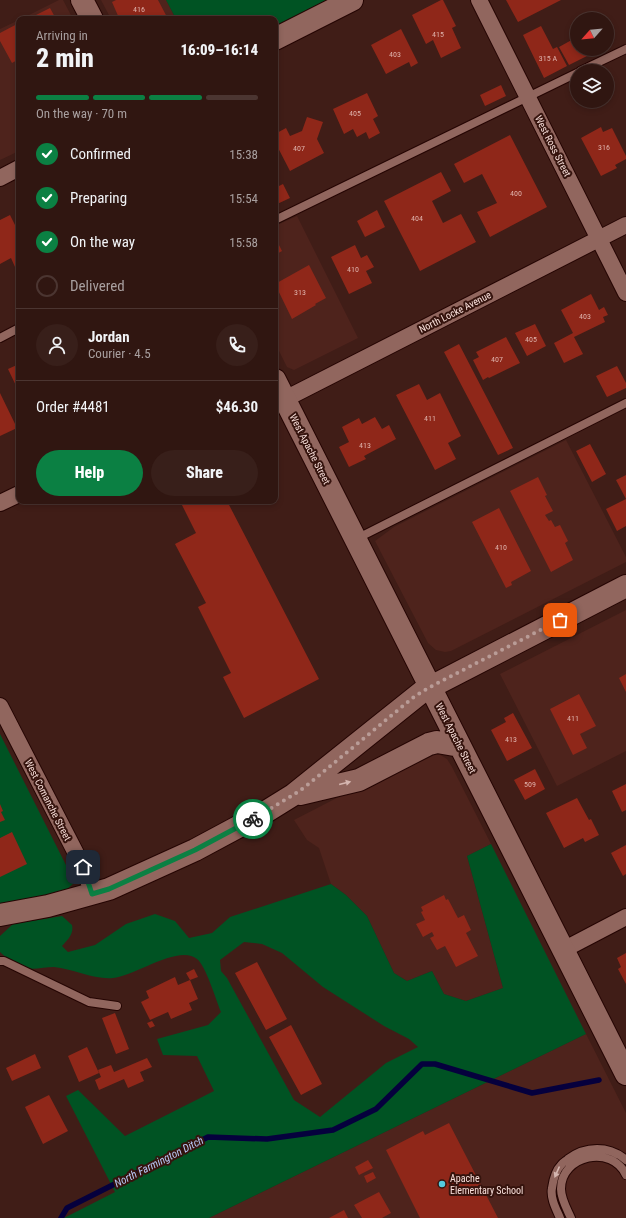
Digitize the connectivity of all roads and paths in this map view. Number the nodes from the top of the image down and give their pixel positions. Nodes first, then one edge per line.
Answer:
1 (82, 0) edge
2 (352, 0) edge
3 (479, 0) edge
4 (90, 16) edge
5 (278, 37) edge
6 (626, 49) edge
7 (595, 64) edge
8 (570, 76) edge
9 (528, 97) junction
10 (16, 170) edge
11 (0, 178) edge
12 (278, 219) edge
13 (626, 225) edge
14 (599, 239) junction
15 (626, 293) edge
16 (16, 330) edge
17 (0, 338) edge
18 (278, 386) edge
19 (285, 400) junction
20 (626, 403) edge
21 (16, 496) edge
22 (0, 504) edge
23 (356, 539) junction
24 (626, 586) edge
25 (430, 687) junction
26 (0, 706) edge
27 (460, 746) junction
28 (293, 795) junction
29 (92, 894) junction
30 (0, 914) edge
31 (626, 917) edge
32 (563, 950) junction
33 (0, 961) edge
34 (117, 1006) dead end
35 (626, 1074) edge
36 (626, 1160) edge
37 (626, 1175) edge
38 (560, 1218) edge
39 (571, 1218) edge

1 - 4 main road
2 - 5 main road
3 - 9 street, West Ross Street
6 - 7 lane
8 - 9 lane
9 - 12 lane
9 - 14 street, West Ross Street
10 - 11 street
13 - 14 street, North Locke Avenue
14 - 15 street, West Ross Street
14 - 19 street, North Locke Avenue
16 - 17 lane
18 - 19 main road, West Apache Street
19 - 23 main road, West Apache Street
20 - 23 lane
21 - 22 street
23 - 25 main road, West Apache Street
24 - 25 main road
25 - 27 main road, West Apache Street
25 - 28 main road
26 - 29 street, West Comanche Street
28 -> 27 main road
27 - 32 main road, West Apache Street
28 - 29 main road
29 - 30 main road
31 - 32 street
32 - 35 main road, West Apache Street
33 - 34 lane
36 -> 38 lane
37 - 39 lane

